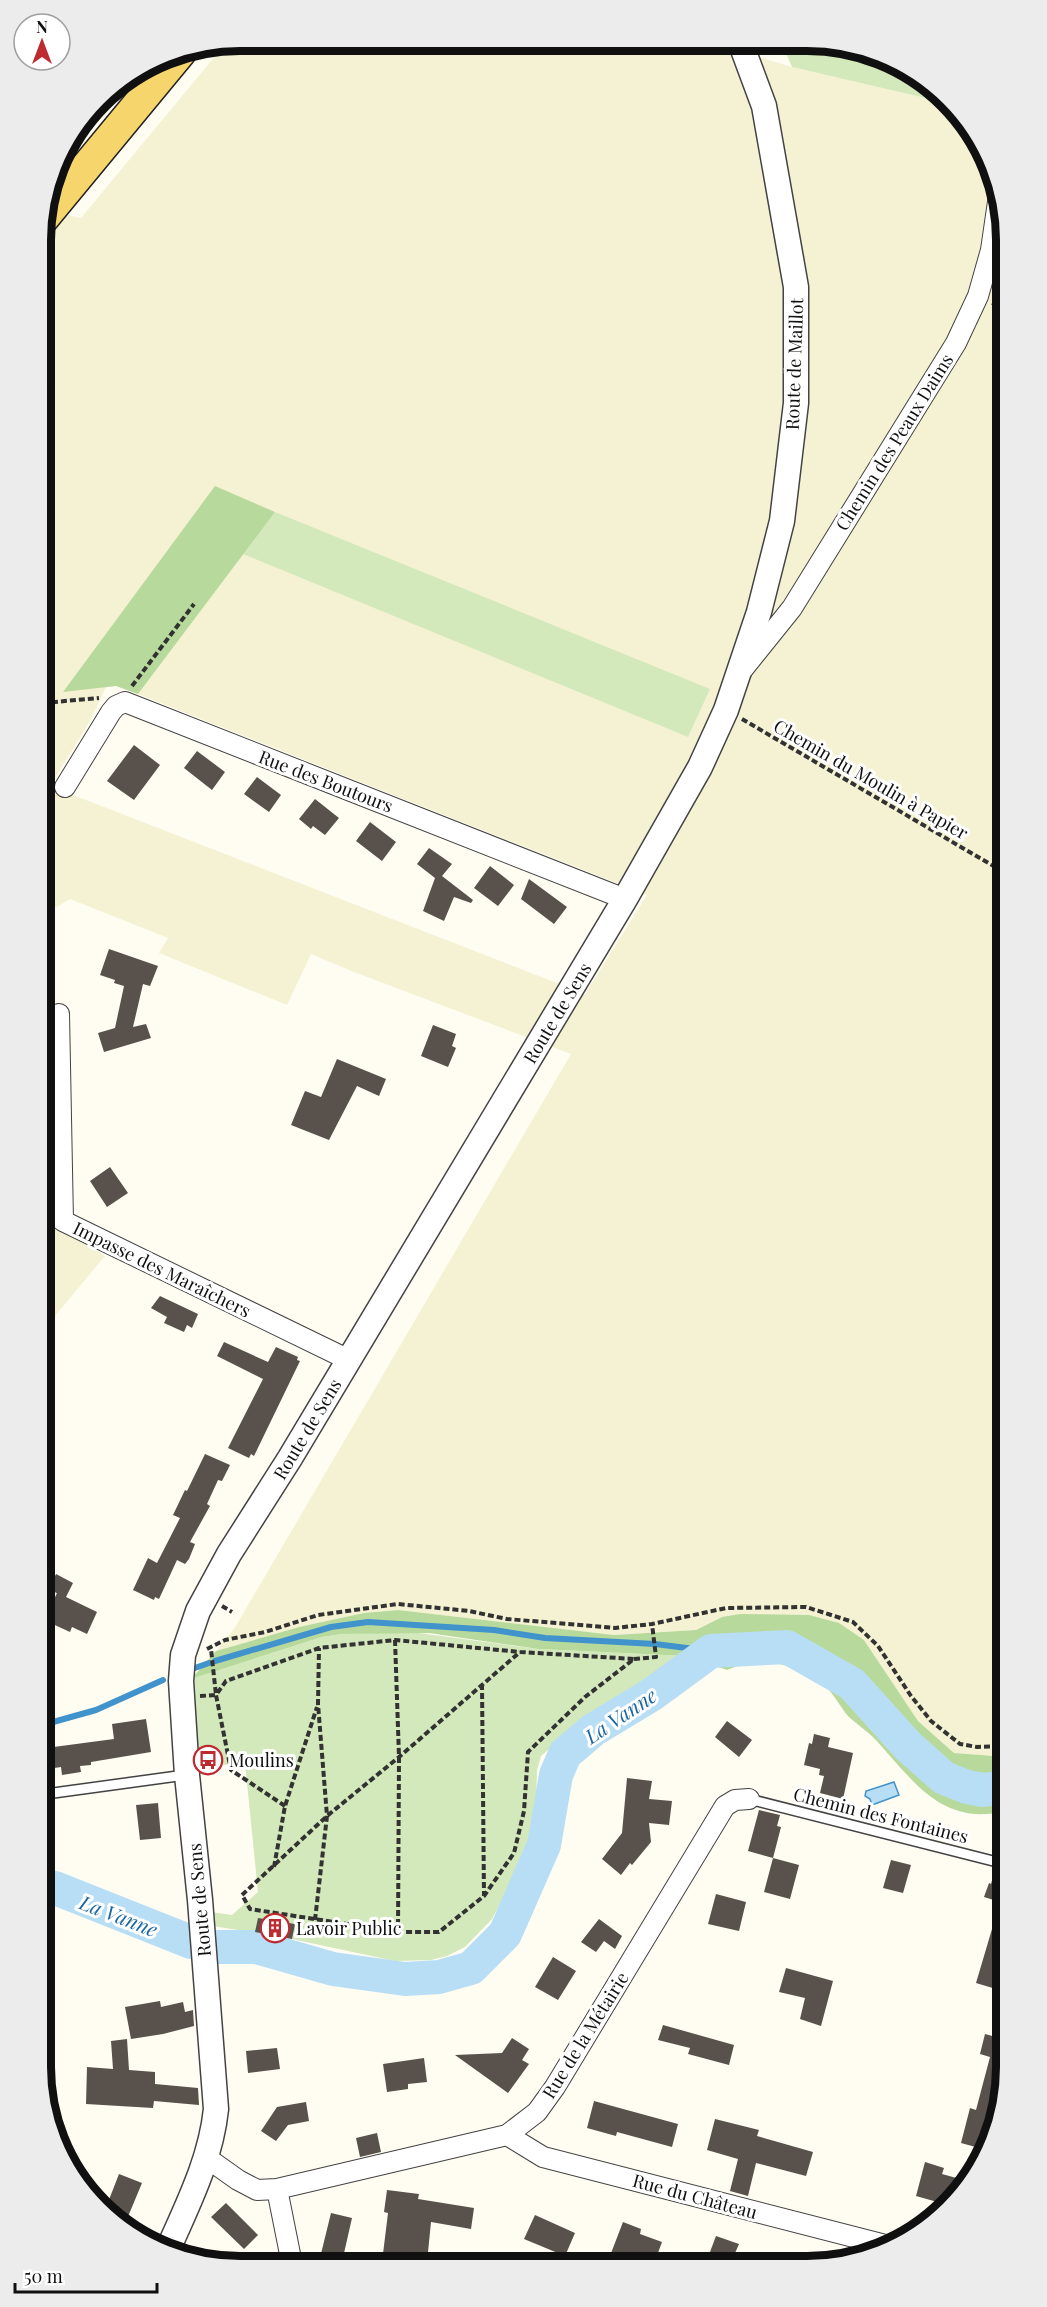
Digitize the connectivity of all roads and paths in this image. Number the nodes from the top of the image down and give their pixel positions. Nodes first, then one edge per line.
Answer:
1 (744, 51) edge
2 (172, 64) edge
3 (55, 205) edge
4 (995, 224) edge
5 (194, 604) dead end
6 (738, 679) junction
7 (51, 702) edge
8 (121, 703) junction
9 (726, 710) junction
10 (65, 787) dead end
11 (996, 868) edge
12 (625, 899) junction
13 (59, 1014) dead end
14 (349, 1360) junction
15 (652, 1624) junction
16 (395, 1640) junction
17 (319, 1648) junction
18 (211, 1649) junction
19 (520, 1652) junction
20 (183, 1655) junction
21 (634, 1659) junction
22 (482, 1684) junction
23 (216, 1695) junction
24 (318, 1704) junction
25 (996, 1746) edge
26 (399, 1757) junction
27 (187, 1774) junction
28 (51, 1793) edge
29 (749, 1798) joint
30 (285, 1806) junction
31 (327, 1816) junction
32 (996, 1862) edge
33 (274, 1867) junction
34 (484, 1896) junction
35 (315, 1920) junction
36 (398, 1932) junction
37 (507, 2135) junction
38 (207, 2158) junction
39 (277, 2189) junction
40 (172, 2243) edge
41 (876, 2243) edge
42 (290, 2256) edge

1 - 6 street, Route de Maillot
2 - 3 main road
4 - 6 street, Chemin des Peaux Daims
5 - 8 path
6 - 9 street, Route de Sens
7 - 8 path
8 - 10 street
8 - 12 street, Rue des Boutours
9 - 11 path, Chemin du Moulin à Papier
9 - 12 street, Route de Sens
12 - 14 street, Route de Sens
13 - 14 street, Impasse des Maraîchers
14 - 20 street, Route de Sens
15 - 18 path
15 - 21 path
15 - 25 path
16 - 17 path
16 - 19 path
16 - 26 path
17 - 23 path
17 - 24 path
18 - 20 path
18 - 23 path
19 - 21 path
19 - 22 path
20 - 27 street, Route de Sens
21 - 34 path
22 - 26 path
22 - 34 path
23 - 30 path
24 - 30 path
24 - 31 path
26 - 31 path
26 - 36 path
27 - 28 lane
27 - 38 street, Route de Sens
29 - 32 lane, Chemin des Fontaines
29 - 37 street, Rue de la Métairie
30 - 33 path
31 - 33 path
31 - 35 path
33 - 35 path
34 - 36 path
35 - 36 path
37 - 39 street, Rue de la Métairie
37 - 41 street, Rue du Château
38 - 39 street
38 - 40 street, Route de Sens
39 - 42 street

